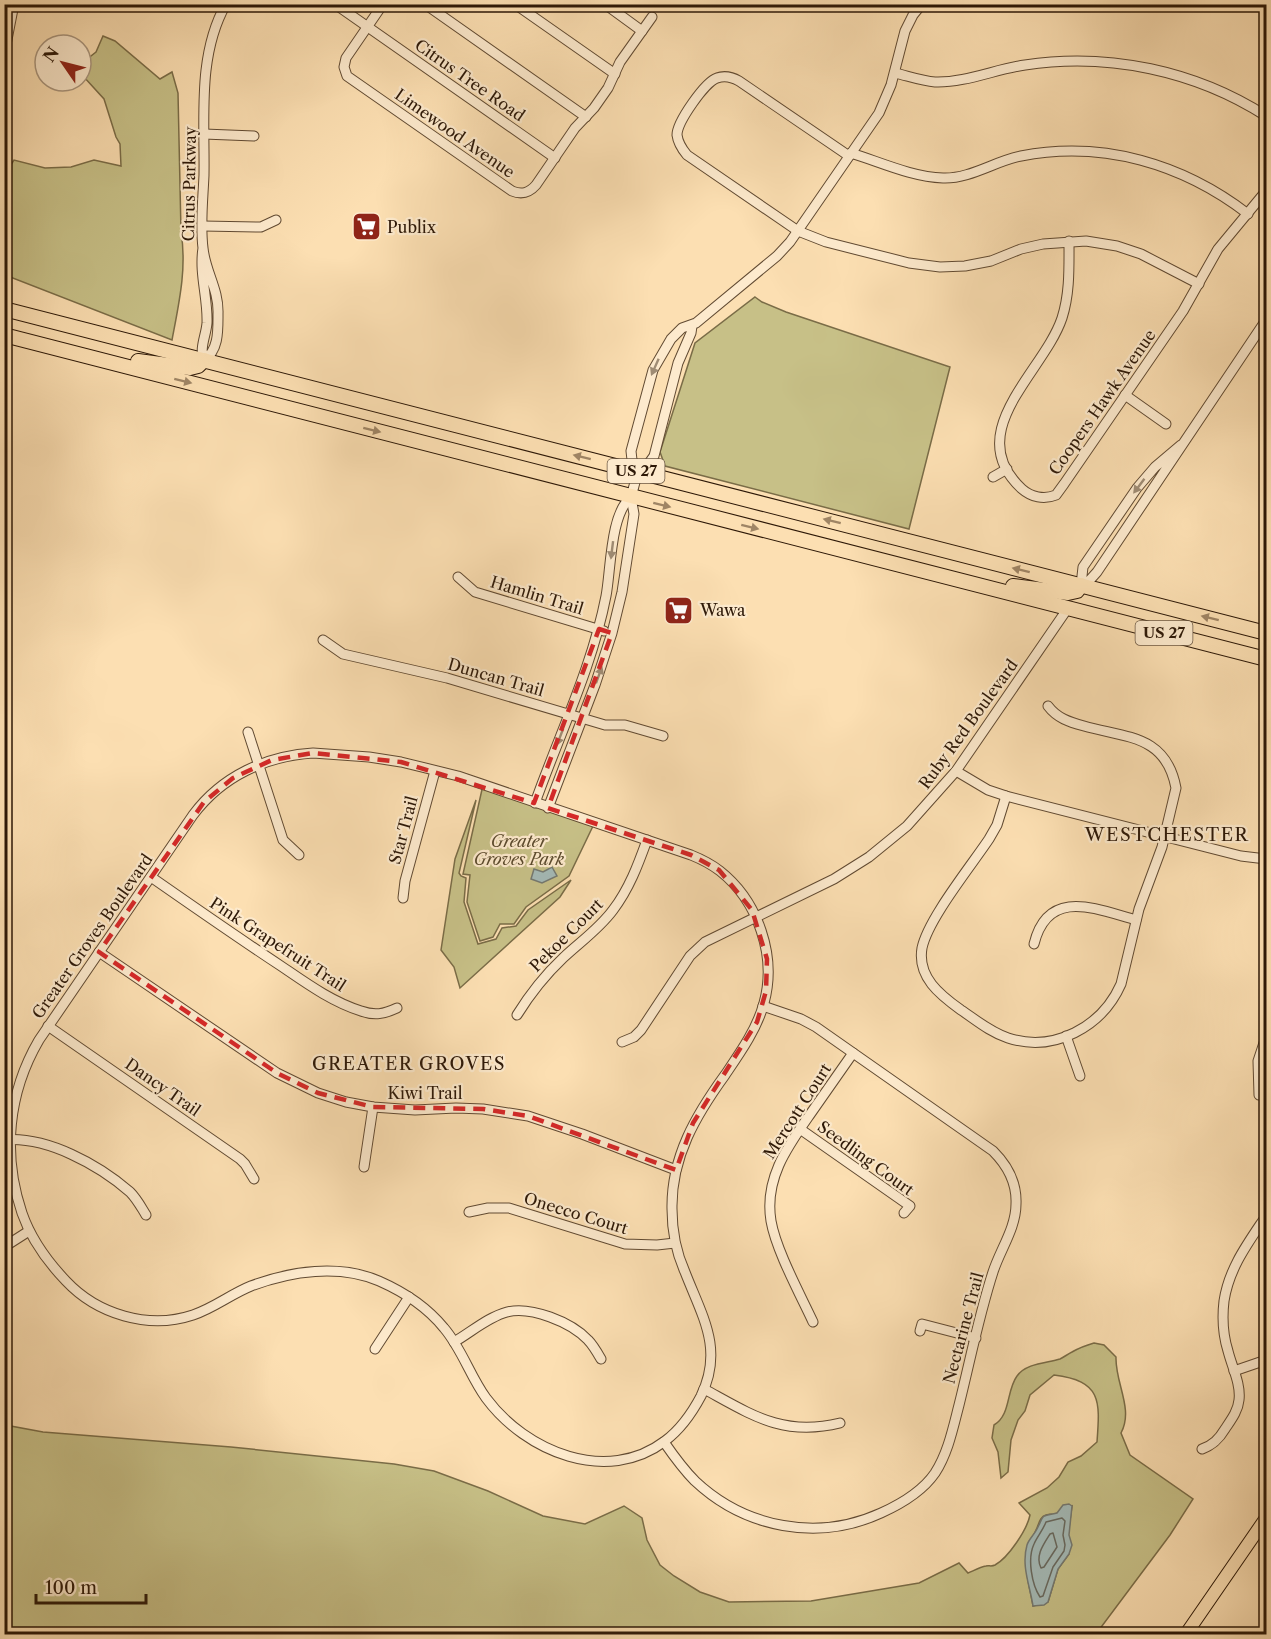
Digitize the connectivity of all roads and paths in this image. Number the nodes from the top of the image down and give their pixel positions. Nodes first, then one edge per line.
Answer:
1 (14, 4) edge
2 (226, 4) edge
3 (335, 4) edge
4 (383, 4) edge
5 (425, 4) edge
6 (514, 4) edge
7 (605, 4) edge
8 (922, 4) edge
9 (652, 17) dead end
10 (367, 27) junction
11 (642, 30) junction
12 (4, 55) edge
13 (895, 73) junction
14 (615, 74) junction
15 (1266, 116) edge
16 (586, 117) junction
17 (204, 134) junction
18 (254, 136) dead end
19 (850, 155) junction
20 (555, 158) junction
21 (1266, 191) edge
22 (1248, 213) junction
23 (276, 220) dead end
24 (203, 226) junction
25 (798, 231) junction
26 (1069, 241) junction
27 (203, 248) junction
28 (1199, 284) junction
29 (216, 289) junction
30 (204, 292) junction
31 (4, 309) edge
32 (1266, 320) edge
33 (692, 326) junction
34 (5, 335) edge
35 (204, 360) junction
36 (1125, 395) junction
37 (1166, 424) dead end
38 (1181, 445) junction
39 (1007, 469) junction
40 (638, 471) junction
41 (993, 477) dead end
42 (632, 497) junction
43 (1111, 527) junction
44 (1122, 535) junction
45 (886, 561) junction
46 (458, 577) dead end
47 (1081, 585) junction
48 (1068, 608) junction
49 (599, 629) junction
50 (612, 633) junction
51 (1266, 633) edge
52 (323, 640) dead end
53 (1197, 641) junction
54 (1266, 651) edge
55 (1266, 659) edge
56 (1048, 706) dead end
57 (568, 714) junction
58 (582, 718) junction
59 (248, 732) dead end
60 (663, 736) dead end
61 (258, 765) junction
62 (435, 771) junction
63 (956, 771) junction
64 (1006, 796) junction
65 (535, 803) junction
66 (548, 808) junction
67 (1165, 836) junction
68 (646, 840) junction
69 (299, 855) dead end
70 (1266, 859) edge
71 (151, 877) junction
72 (403, 898) dead end
73 (756, 918) junction
74 (1136, 920) junction
75 (1034, 944) dead end
76 (99, 952) junction
77 (763, 1006) junction
78 (397, 1008) dead end
79 (517, 1015) dead end
80 (48, 1026) junction
81 (1066, 1036) junction
82 (1266, 1037) edge
83 (622, 1041) dead end
84 (853, 1053) junction
85 (1080, 1076) dead end
86 (1258, 1095) dead end
87 (373, 1107) junction
88 (800, 1129) junction
89 (7, 1140) edge
90 (364, 1167) dead end
91 (676, 1170) junction
92 (254, 1179) dead end
93 (469, 1212) dead end
94 (904, 1213) dead end
95 (146, 1215) dead end
96 (1266, 1216) edge
97 (29, 1231) junction
98 (675, 1242) junction
99 (4, 1247) edge
100 (409, 1297) junction
101 (813, 1322) dead end
102 (920, 1331) dead end
103 (976, 1338) junction
104 (454, 1342) junction
105 (375, 1349) dead end
106 (601, 1359) dead end
107 (1266, 1360) edge
108 (1234, 1371) junction
109 (704, 1389) junction
110 (840, 1423) dead end
111 (664, 1442) junction
112 (1202, 1449) dead end
113 (1266, 1518) edge
114 (1186, 1635) edge

1 - 12 street
2 - 17 street, Citrus Parkway
3 - 10 street, Citrus Tree Road
4 - 10 street, Limewood Avenue
5 - 16 street
6 - 14 street
7 - 11 street
8 - 13 street
9 - 11 street, Limewood Avenue
10 - 20 street, Citrus Tree Road
10 - 20 street, Limewood Avenue
11 - 14 street, Limewood Avenue
13 - 15 street
13 - 19 street
14 - 16 street, Limewood Avenue
16 - 20 street, Limewood Avenue
17 - 18 street
17 - 24 street, Citrus Parkway
19 - 22 street
19 - 25 street
19 - 25 street
21 - 22 street, Coopers Hawk Avenue
22 - 28 street, Coopers Hawk Avenue
23 - 24 street
24 - 27 street, Citrus Parkway
25 - 26 street
25 - 33 street
26 - 28 street
26 - 39 street, Coopers Hawk Avenue
27 - 29 street, Citrus Parkway
27 - 30 street
28 - 36 street, Coopers Hawk Avenue
29 - 30 street
29 - 35 street, Citrus Parkway
30 - 35 street
31 - 35 highway, US 27
32 - 38 street
33 - 40 street
33 -> 40 street
34 - 35 highway
34 -> 42 highway, US 27
40 -> 35 highway, US 27
36 - 37 street
36 - 39 street, Coopers Hawk Avenue
38 -> 43 street
38 - 44 street
39 - 41 street
40 - 42 street
47 -> 40 highway, US 27
42 -> 45 highway, US 27
42 -> 49 street
42 - 50 street
43 - 44 street
43 - 47 street
44 - 47 street
45 - 47 highway
45 - 48 highway, US 27
46 - 49 street, Hamlin Trail
51 -> 47 highway, US 27
48 - 53 highway, US 27
48 - 63 street, Ruby Red Boulevard
49 - 50 street, Hamlin Trail
49 - 57 street
58 -> 50 street
52 - 57 street, Duncan Trail
53 - 54 highway
53 - 55 highway, US 27
56 - 67 street
57 - 58 street, Duncan Trail
57 -> 65 street
58 - 60 street, Duncan Trail
58 - 66 street
59 - 61 street
61 - 62 street, Greater Groves Boulevard
61 - 69 street
61 - 71 street, Greater Groves Boulevard
62 - 65 street, Greater Groves Boulevard
62 - 72 street, Star Trail
63 - 64 street
63 - 73 street, Ruby Red Boulevard
64 - 67 street
64 - 81 street
65 - 66 street, Greater Groves Boulevard
66 - 68 street, Greater Groves Boulevard
67 - 70 street
67 - 74 street
68 - 73 street, Greater Groves Boulevard
68 - 79 street, Pekoe Court
71 - 76 street, Greater Groves Boulevard
71 - 78 street, Pink Grapefruit Trail
73 - 77 street, Greater Groves Boulevard
73 - 83 street, Ruby Red Boulevard
74 - 75 street
74 - 81 street
76 - 80 street, Greater Groves Boulevard
76 - 87 street, Kiwi Trail
77 - 84 street, Nectarine Trail
77 - 91 street, Greater Groves Boulevard
80 - 89 street, Greater Groves Boulevard
80 - 92 street, Dancy Trail
81 - 85 street
82 - 86 street
84 - 88 street, Mercott Court
84 - 103 street, Nectarine Trail
87 - 90 street
87 - 91 street, Kiwi Trail
88 - 94 street, Seedling Court
88 - 101 street, Mercott Court
89 - 95 street
89 - 97 street, Greater Groves Boulevard
91 - 98 street, Greater Groves Boulevard
93 - 98 street, Onecco Court
96 - 108 street
97 - 99 street
97 - 100 street, Greater Groves Boulevard
98 - 109 street, Greater Groves Boulevard
100 - 104 street, Greater Groves Boulevard
100 - 105 street
102 - 103 street
103 - 111 street, Nectarine Trail
104 - 106 street
104 - 111 street, Greater Groves Boulevard
107 - 108 street
108 - 112 street
109 - 110 street
109 - 111 street, Greater Groves Boulevard
113 - 114 main road

